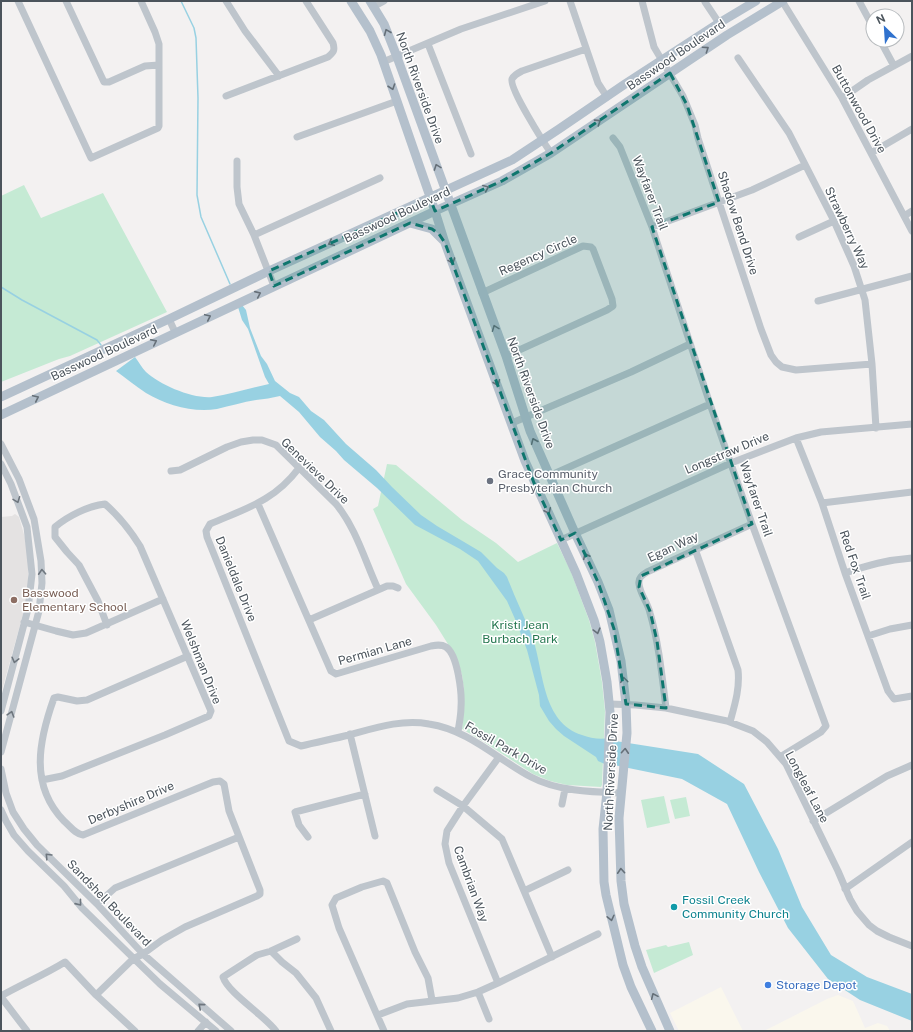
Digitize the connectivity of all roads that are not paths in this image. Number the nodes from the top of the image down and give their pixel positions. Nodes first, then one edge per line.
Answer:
1 (18, 1) edge
2 (66, 1) edge
3 (141, 1) edge
4 (226, 1) edge
5 (306, 1) edge
6 (351, 1) edge
7 (384, 1) edge
8 (544, 1) edge
9 (570, 1) edge
10 (642, 1) edge
11 (756, 1) edge
12 (783, 1) edge
13 (859, 1) edge
14 (705, 2) edge
15 (372, 4) edge
16 (865, 12) edge
17 (720, 23) junction
18 (428, 44) junction
19 (884, 48) edge
20 (586, 49) junction
21 (912, 56) edge
22 (397, 57) junction
23 (738, 58) dead end
24 (662, 61) junction
25 (383, 62) junction
26 (159, 65) junction
27 (894, 66) junction
28 (670, 73) junction
29 (279, 76) junction
30 (226, 96) dead end
31 (607, 97) junction
32 (842, 98) junction
33 (397, 101) junction
34 (912, 129) edge
35 (297, 137) dead end
36 (613, 138) dead end
37 (543, 140) junction
38 (551, 153) junction
39 (871, 153) junction
40 (471, 154) dead end
41 (237, 161) dead end
42 (805, 165) junction
43 (380, 178) dead end
44 (445, 191) junction
45 (430, 198) junction
46 (719, 202) junction
47 (450, 204) junction
48 (435, 211) junction
49 (912, 211) edge
50 (904, 216) junction
51 (834, 221) junction
52 (410, 223) junction
53 (652, 227) junction
54 (912, 231) edge
55 (254, 235) junction
56 (799, 237) dead end
57 (445, 243) junction
58 (269, 271) junction
59 (912, 276) edge
60 (274, 286) junction
61 (863, 290) junction
62 (482, 293) junction
63 (818, 301) dead end
64 (169, 319) junction
65 (175, 332) junction
66 (690, 344) junction
67 (506, 356) junction
68 (872, 364) junction
69 (1, 397) edge
70 (710, 404) junction
71 (1, 415) edge
72 (526, 418) junction
73 (512, 423) junction
74 (912, 424) edge
75 (876, 428) junction
76 (796, 438) junction
77 (1, 444) edge
78 (731, 463) junction
79 (1, 464) edge
80 (299, 468) junction
81 (171, 472) dead end
82 (549, 476) junction
83 (912, 492) edge
84 (822, 503) junction
85 (258, 504) junction
86 (752, 524) junction
87 (575, 533) junction
88 (561, 540) junction
89 (695, 549) junction
90 (912, 558) edge
91 (845, 573) junction
92 (398, 588) dead end
93 (378, 589) junction
94 (163, 599) junction
95 (309, 620) junction
96 (24, 622) junction
97 (35, 625) junction
98 (107, 625) junction
99 (912, 625) edge
100 (868, 636) junction
101 (188, 656) junction
102 (912, 696) edge
103 (610, 704) junction
104 (626, 704) junction
105 (666, 708) junction
106 (1, 712) edge
107 (730, 722) junction
108 (458, 732) junction
109 (350, 734) junction
110 (289, 741) joint
111 (1, 752) edge
112 (499, 757) junction
113 (780, 757) junction
114 (912, 765) edge
115 (1, 769) edge
116 (42, 780) junction
117 (565, 789) junction
118 (436, 790) dead end
119 (607, 792) junction
120 (620, 793) junction
121 (365, 794) junction
122 (562, 804) dead end
123 (463, 806) junction
124 (1, 810) edge
125 (813, 821) junction
126 (375, 836) dead end
127 (238, 837) junction
128 (308, 837) dead end
129 (912, 842) edge
130 (568, 870) dead end
131 (845, 889) junction
132 (524, 891) junction
133 (97, 904) junction
134 (598, 934) dead end
135 (297, 939) dead end
136 (912, 946) edge
137 (271, 951) junction
138 (143, 954) junction
139 (552, 957) junction
140 (133, 959) junction
141 (498, 984) junction
142 (478, 992) junction
143 (96, 995) junction
144 (1, 996) edge
145 (432, 1000) junction
146 (378, 1015) junction
147 (490, 1019) dead end
148 (206, 1022) junction
149 (27, 1031) edge
150 (135, 1031) edge
151 (198, 1031) edge
152 (216, 1031) edge
153 (230, 1031) edge
154 (276, 1031) edge
155 (331, 1031) edge
156 (384, 1031) edge
157 (652, 1031) edge
158 (670, 1031) edge

1 - 26 street
2 - 26 street
3 - 26 street
4 - 29 street
5 - 29 street
6 - 25 main road, North Riverside Drive
7 - 15 street
8 - 18 street
9 - 20 street
10 - 24 street, Shadow Bend Drive
11 - 17 main road, Basswood Boulevard
28 -> 12 main road, Basswood Boulevard
12 - 32 street, Buttonwood Drive
13 - 16 street
14 - 17 street
22 -> 15 main road, North Riverside Drive
17 - 24 main road, Basswood Boulevard
18 - 22 street
18 - 40 street
19 - 27 street
20 - 31 street
20 - 37 street
21 - 27 street
22 - 25 street
44 -> 22 main road, North Riverside Drive
23 - 42 street, Strawberry Way
24 - 28 street, Shadow Bend Drive
24 - 31 main road, Basswood Boulevard
25 -> 33 main road, North Riverside Drive
27 - 32 street
38 -> 28 main road, Basswood Boulevard
28 - 46 street, Shadow Bend Drive
29 - 30 street
31 - 37 main road, Basswood Boulevard
32 - 39 street, Buttonwood Drive
33 - 35 street
33 - 45 main road, North Riverside Drive
34 - 39 street
36 - 53 street, Wayfarer Trail
37 - 38 street
37 - 44 main road, Basswood Boulevard
47 -> 38 main road, Basswood Boulevard
39 - 50 street, Buttonwood Drive
41 - 55 street
42 - 46 street
42 - 51 street, Strawberry Way
43 - 55 street
44 - 45 main road, Basswood Boulevard
44 - 47 main road, North Riverside Drive
45 - 48 main road, North Riverside Drive
45 -> 58 main road, Basswood Boulevard
46 - 53 street
46 - 68 street, Shadow Bend Drive
47 - 48 main road, Basswood Boulevard
47 - 62 main road, North Riverside Drive
48 - 52 main road, Basswood Boulevard
48 - 57 main road, North Riverside Drive
49 - 50 street
50 - 54 street, Buttonwood Drive
51 - 56 street
51 - 61 street, Strawberry Way
52 - 57 main road
52 - 60 main road, Basswood Boulevard
53 - 66 street, Wayfarer Trail
55 - 58 street
57 -> 73 main road, North Riverside Drive
58 - 60 street
58 - 64 main road, Basswood Boulevard
59 - 61 street
65 -> 60 main road, Basswood Boulevard
61 - 63 street
61 - 68 street, Strawberry Way
67 -> 62 main road, North Riverside Drive
62 - 67 street, Regency Circle
64 - 65 street
64 - 69 main road, Basswood Boulevard
71 -> 65 main road, Basswood Boulevard
66 - 70 street, Wayfarer Trail
66 - 72 street
67 - 72 main road, North Riverside Drive
68 - 75 street, Strawberry Way
70 - 78 street, Wayfarer Trail
70 - 82 street
72 - 73 street
82 -> 72 main road, North Riverside Drive
73 -> 88 main road, North Riverside Drive
74 - 75 street, Longstraw Drive
75 - 76 street, Longstraw Drive
76 - 78 street, Longstraw Drive
76 - 84 street, Red Fox Trail
97 -> 77 street
78 - 86 street, Wayfarer Trail
78 - 87 street, Longstraw Drive
79 -> 96 street
80 - 81 street, Genevieve Drive
80 - 85 street, Danieldale Drive
80 - 93 street, Genevieve Drive
82 - 87 main road, North Riverside Drive
83 - 84 street
84 - 91 street, Red Fox Trail
85 - 95 street, Permian Lane
85 - 110 street, Danieldale Drive
86 - 89 street, Egan Way
86 - 113 street, Wayfarer Trail
87 - 88 street, Longstraw Drive
104 -> 87 main road, North Riverside Drive
88 -> 103 main road, North Riverside Drive
89 - 105 street, Egan Way
89 - 107 street
90 - 91 street
91 - 100 street, Red Fox Trail
92 - 93 street
93 - 95 street
94 - 98 street
94 - 98 street, Welshman Drive
94 - 101 street, Welshman Drive
95 - 108 street, Permian Lane
96 - 97 street
96 -> 106 street
97 - 98 street
111 -> 97 street
99 - 100 street
100 - 102 street, Red Fox Trail
101 - 116 street, Derbyshire Drive
101 - 116 street, Welshman Drive
103 - 104 street, Longleaf Lane
103 - 119 main road, North Riverside Drive
104 - 105 street, Longleaf Lane
120 -> 104 main road, North Riverside Drive
105 - 107 street, Longleaf Lane
107 - 113 street, Longleaf Lane
108 - 109 street, Fossil Park Drive
108 - 112 street, Fossil Park Drive
109 - 110 street, Fossil Park Drive
109 - 121 street
112 - 117 street, Fossil Park Drive
112 - 123 street, Cambrian Way
113 - 125 street, Longleaf Lane
114 - 125 street
133 -> 115 street, Sandshell Boulevard
116 - 127 street, Derbyshire Drive
117 - 119 street, Fossil Park Drive
117 - 122 street
118 - 123 street
119 - 120 street, Fossil Park Drive
119 -> 157 main road, North Riverside Drive
158 -> 120 main road, North Riverside Drive
121 - 126 street
121 - 128 street
123 - 132 street
123 - 141 street, Cambrian Way
124 -> 140 street, Sandshell Boulevard
125 - 131 street, Longleaf Lane
127 - 133 street
127 - 138 street, Derbyshire Drive
129 - 131 street
130 - 132 street
131 - 136 street, Longleaf Lane
132 - 139 street
133 - 138 street, Sandshell Boulevard
134 - 139 street
135 - 137 street
137 - 154 street
137 - 155 street
138 - 140 street
153 -> 138 street, Sandshell Boulevard
139 - 141 street
140 - 143 street
140 - 148 street, Sandshell Boulevard
141 - 142 street
142 - 145 street
142 - 147 street
143 - 144 street
143 - 150 street
144 - 149 street
145 - 146 street
145 - 146 street
146 - 156 street
148 - 151 street
148 - 152 street, Sandshell Boulevard

